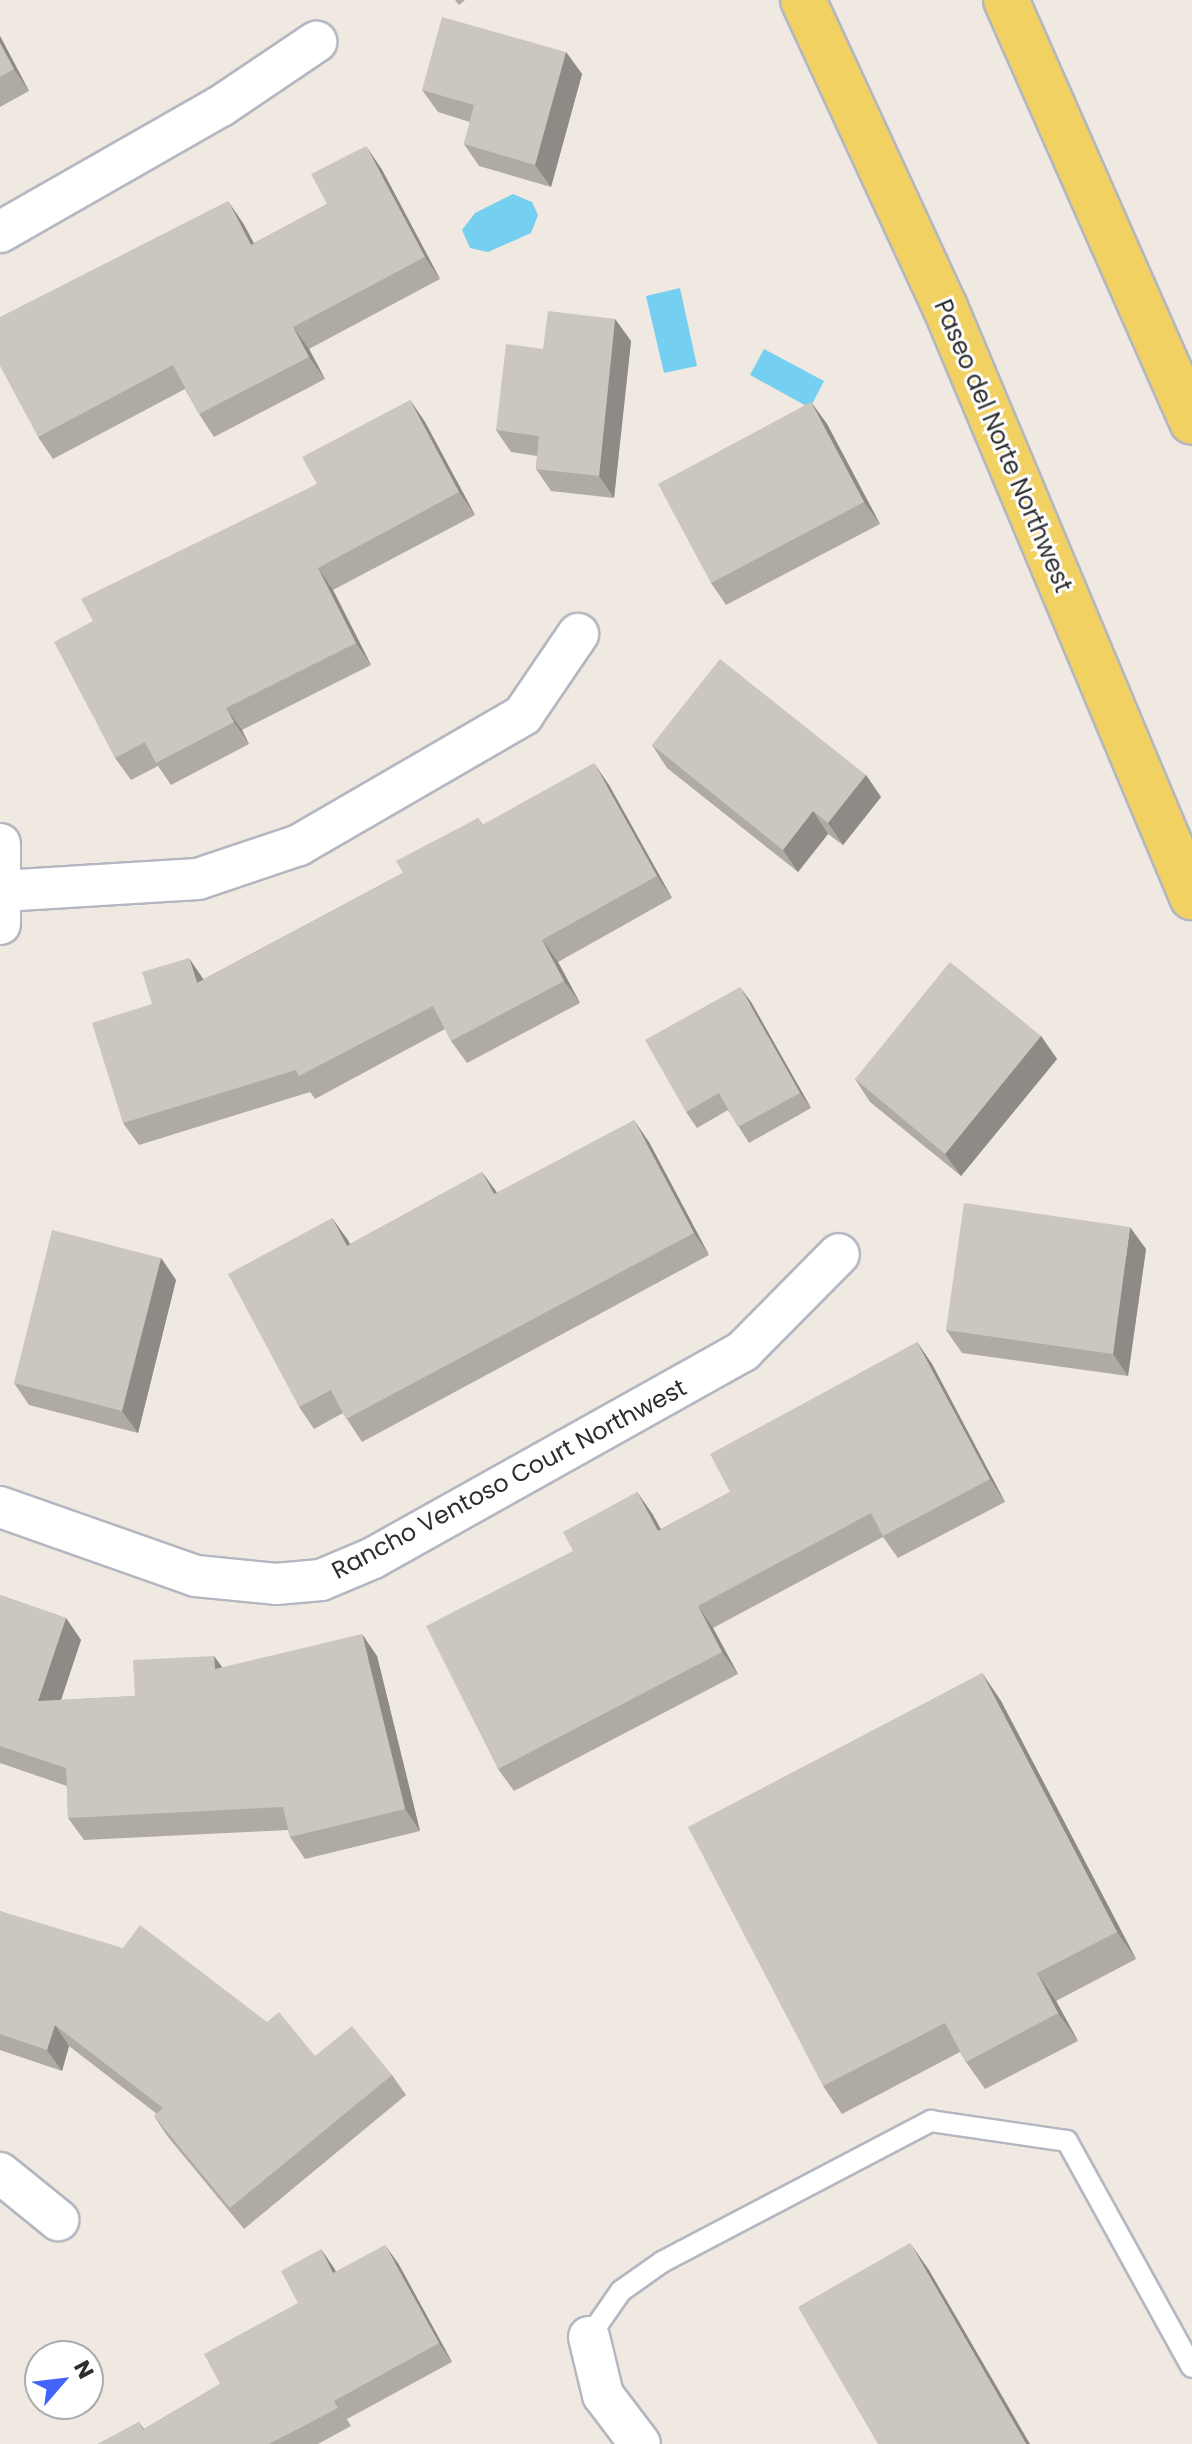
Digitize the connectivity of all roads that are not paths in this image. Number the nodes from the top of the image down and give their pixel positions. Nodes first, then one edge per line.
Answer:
1 (803, 0) edge
2 (1006, 0) edge
3 (316, 42) dead end
4 (0, 232) edge
5 (1192, 422) edge
6 (578, 634) dead end
7 (0, 844) edge
8 (1192, 897) edge
9 (1, 908) edge
10 (839, 1254) dead end
11 (0, 1507) edge
12 (0, 2173) edge
13 (58, 2220) dead end
14 (589, 2337) joint
15 (1192, 2367) edge
16 (640, 2444) edge

1 - 8 main road, Paseo del Norte Northwest
2 - 5 main road
3 - 4 street
6 - 9 street
7 - 9 street
10 - 11 street, Rancho Ventoso Court Northwest
12 - 13 street
14 - 15 lane
14 - 16 street

